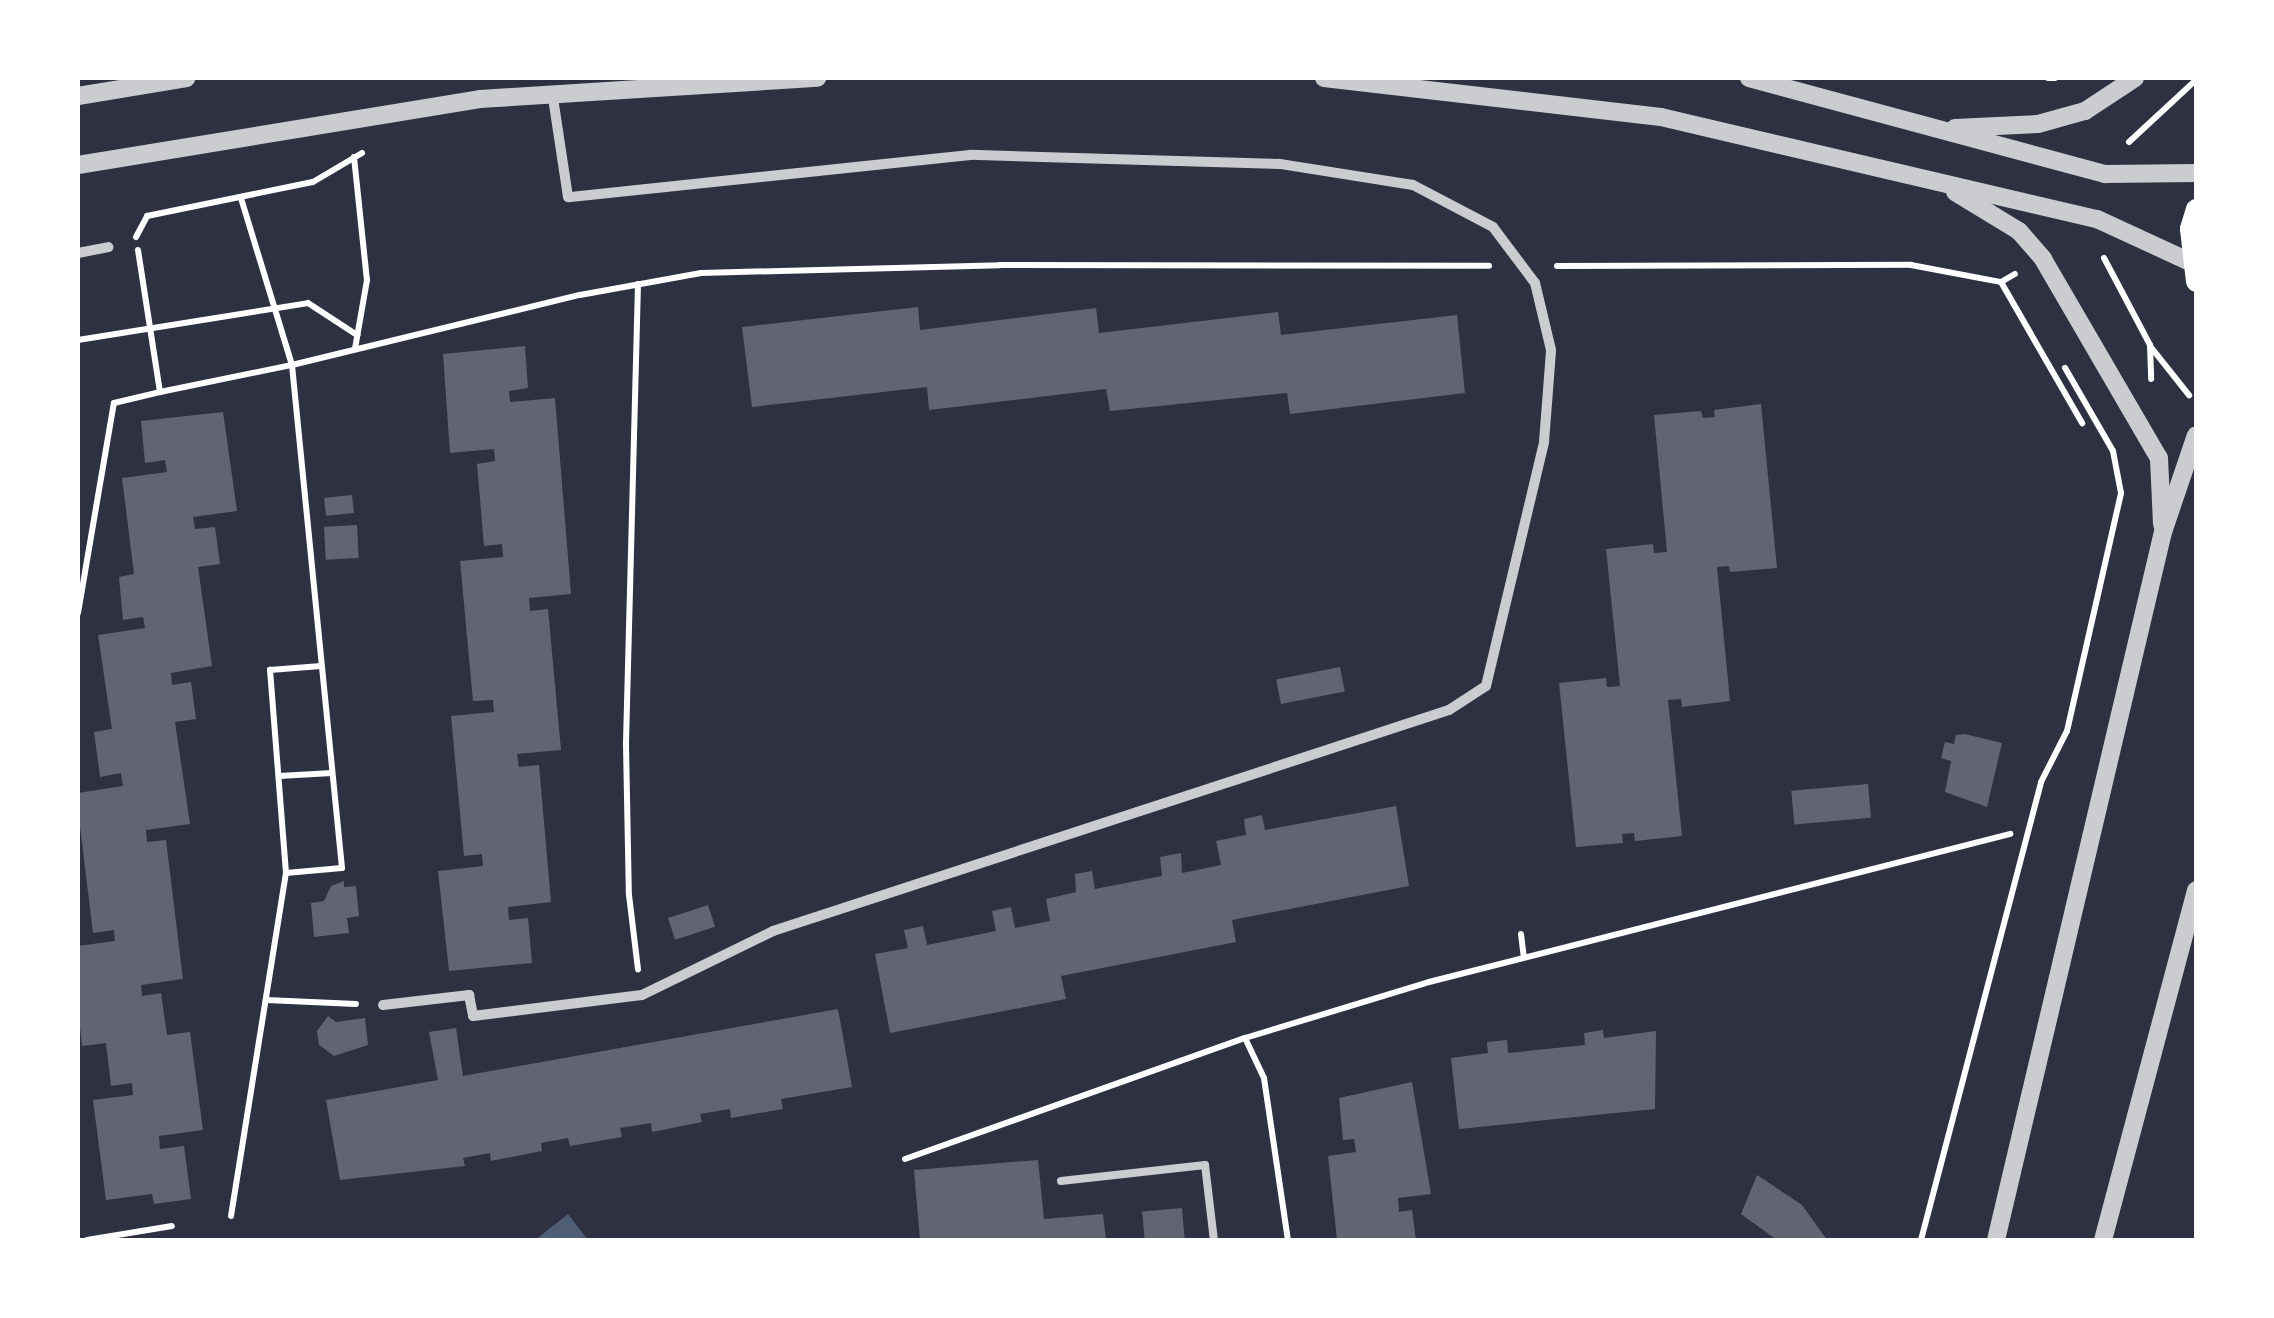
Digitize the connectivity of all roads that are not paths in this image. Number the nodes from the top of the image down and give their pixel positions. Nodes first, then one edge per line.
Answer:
1 (187, 78) edge
2 (817, 78) edge
3 (1324, 78) edge
4 (1751, 78) edge
5 (2136, 78) edge
6 (550, 84) edge
7 (78, 96) edge
8 (1939, 128) junction
9 (78, 165) edge
10 (2196, 173) edge
11 (1937, 182) junction
12 (2196, 209) edge
13 (108, 247) dead end
14 (78, 253) edge
15 (2193, 272) edge
16 (2196, 435) edge
17 (2163, 532) junction
18 (2196, 890) edge
19 (382, 1005) road end
20 (1061, 1181) dead end
21 (1214, 1240) edge
22 (1996, 1240) edge
23 (2103, 1240) edge

1 - 7 street
2 - 6 street
3 - 11 street
4 - 8 street
5 - 8 street
6 - 9 street
6 - 19 street
8 - 10 street
11 - 15 street
11 - 17 street
12 - 15 main road
13 - 14 street
16 - 17 street
17 - 22 street
18 - 23 street
20 - 21 lane

